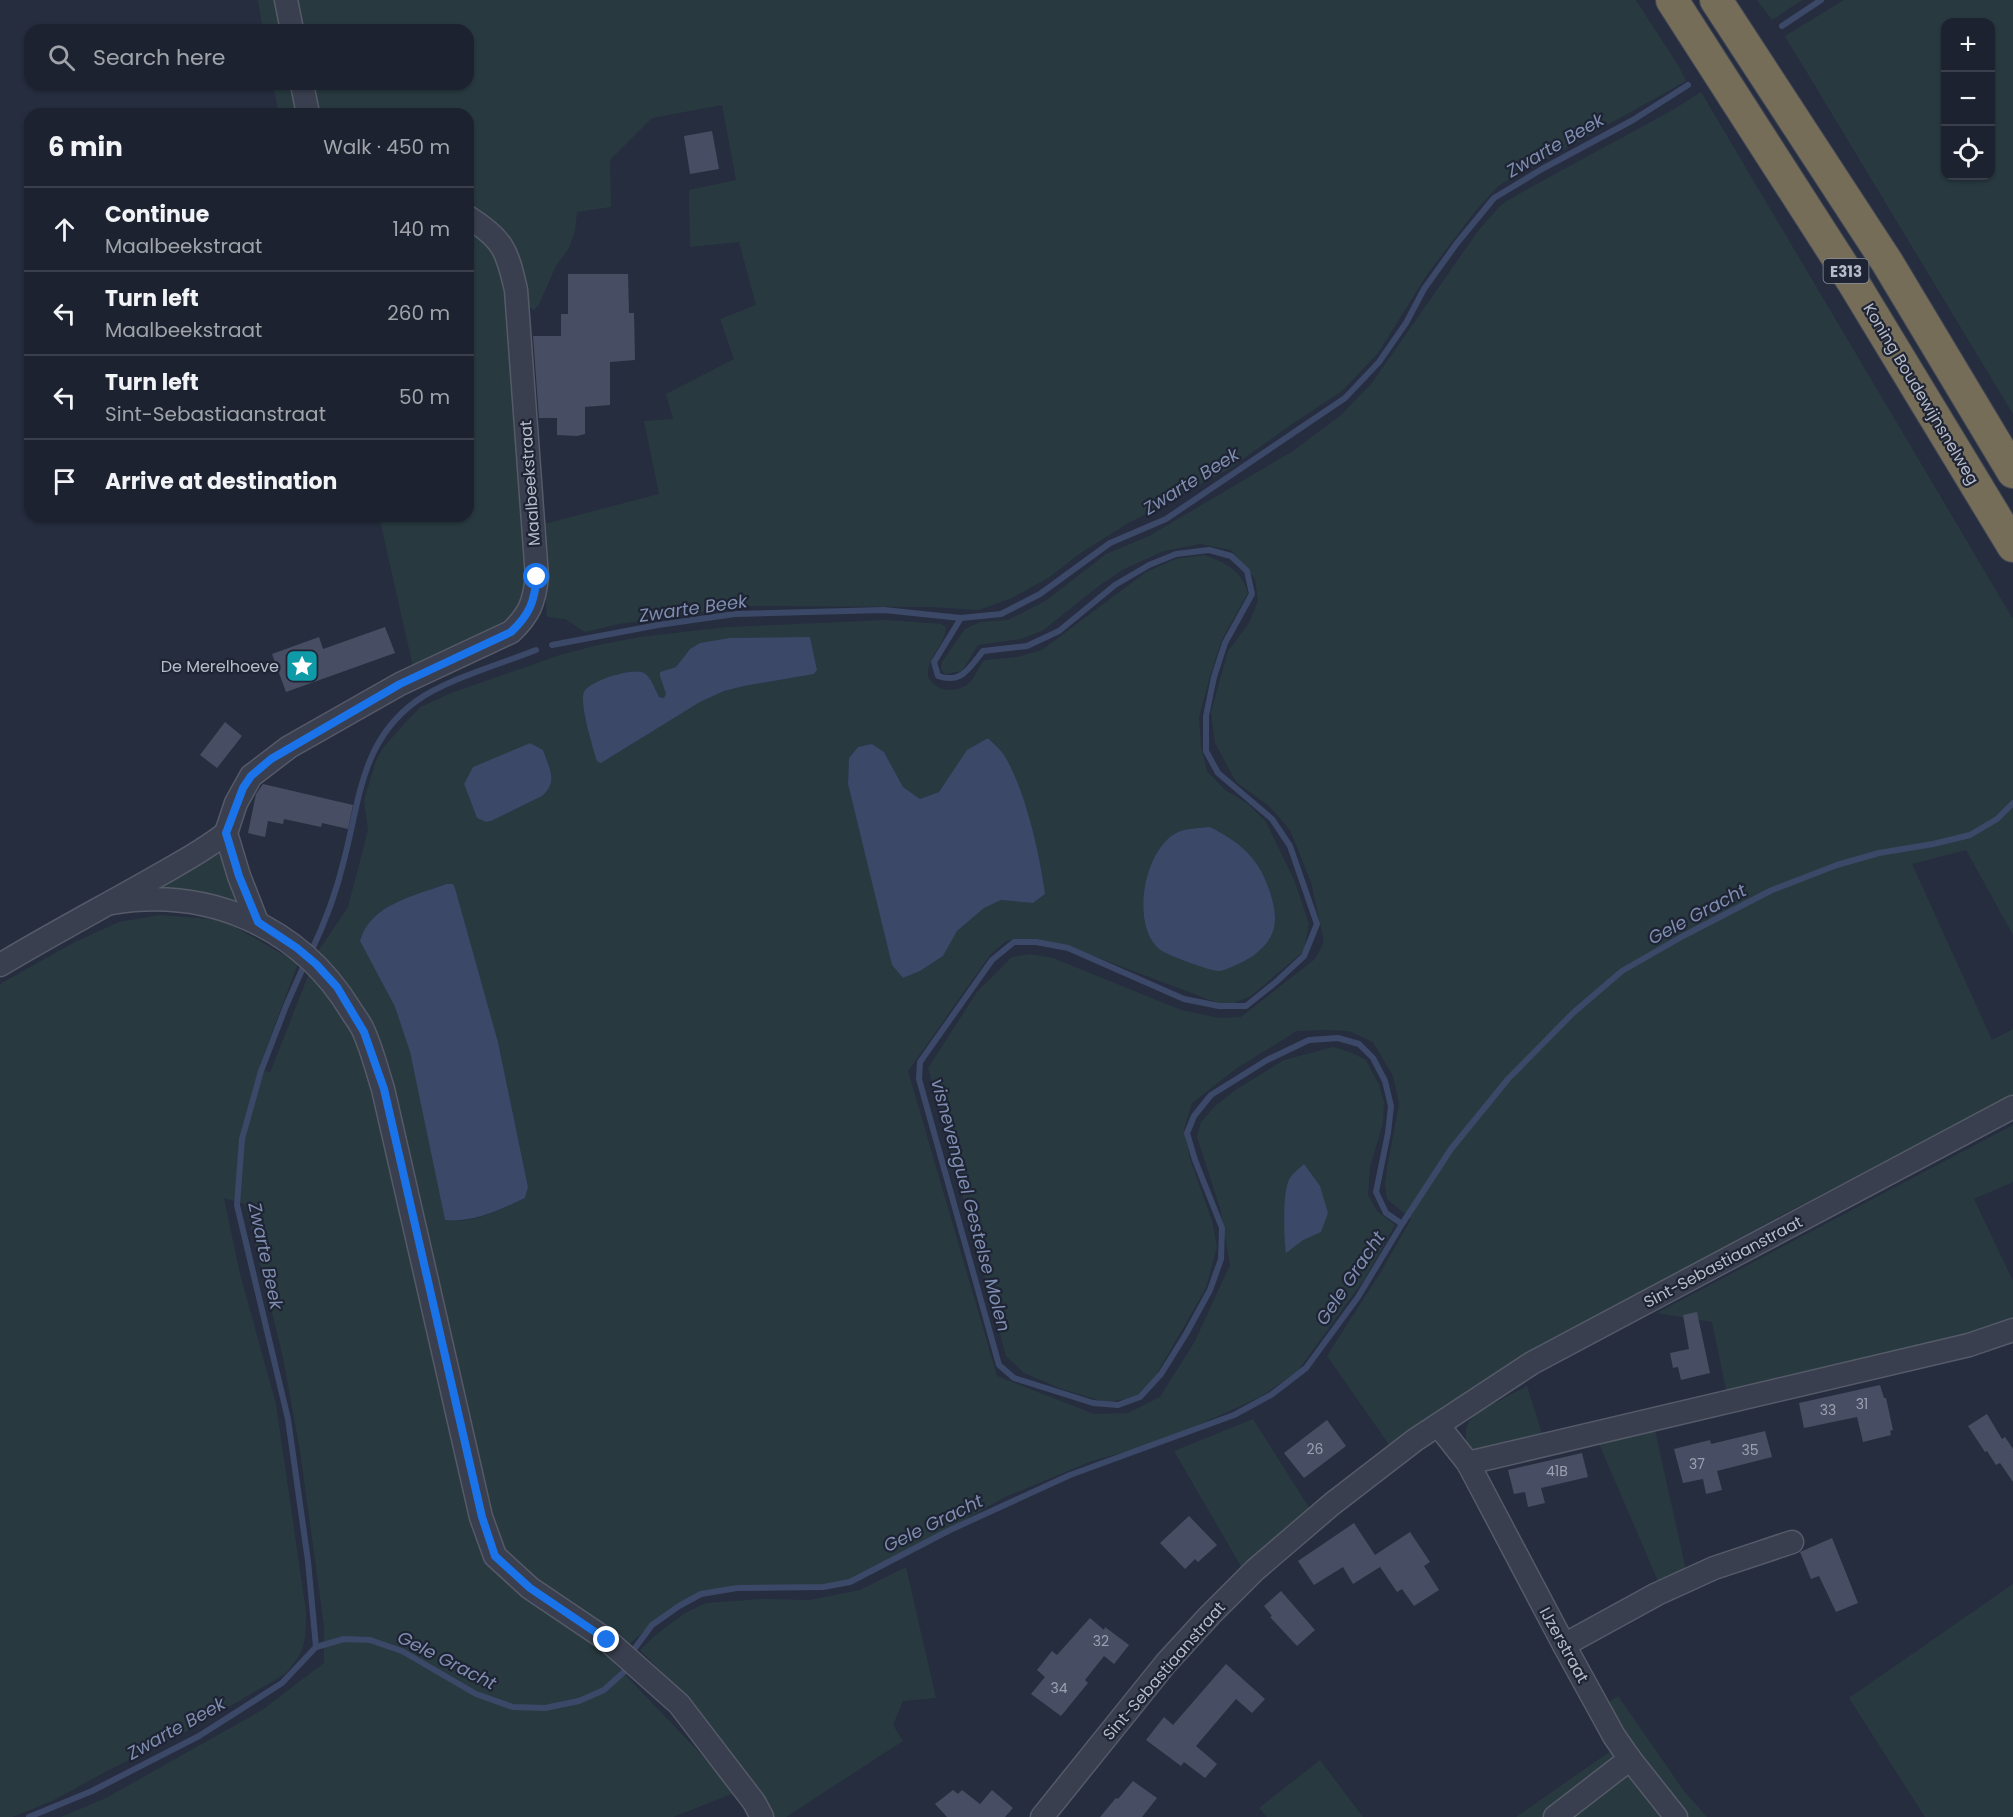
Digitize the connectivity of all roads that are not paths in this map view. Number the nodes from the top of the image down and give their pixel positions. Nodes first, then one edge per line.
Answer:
1 (286, 0) edge
2 (1672, 0) edge
3 (1716, 0) edge
4 (291, 24) edge
5 (303, 90) edge
6 (307, 108) edge
7 (474, 221) edge
8 (2013, 472) edge
9 (2013, 546) edge
10 (226, 833) junction
11 (112, 903) junction
12 (258, 922) junction
13 (0, 965) edge
14 (2013, 1107) edge
15 (2013, 1330) edge
16 (1438, 1425) junction
17 (1468, 1463) junction
18 (1792, 1542) dead end
19 (1564, 1645) junction
20 (1630, 1760) junction
21 (762, 1817) edge
22 (1042, 1817) edge
23 (1555, 1817) edge
24 (1676, 1817) edge

1 - 4 street
2 - 9 highway, Koning Boudewijnsnelweg / E313
3 - 8 highway, E313
5 - 6 street
7 - 10 street, Maalbeekstraat
10 - 11 street
10 - 12 street
11 - 12 street
11 - 13 street
12 - 21 street
14 - 16 street, Sint-Sebastiaanstraat
15 - 17 street
16 - 17 street
16 - 22 street, Sint-Sebastiaanstraat
17 - 19 street, IJzerstraat
18 - 19 street
19 - 20 street, IJzerstraat
20 - 23 street
20 - 24 street, IJzerstraat

